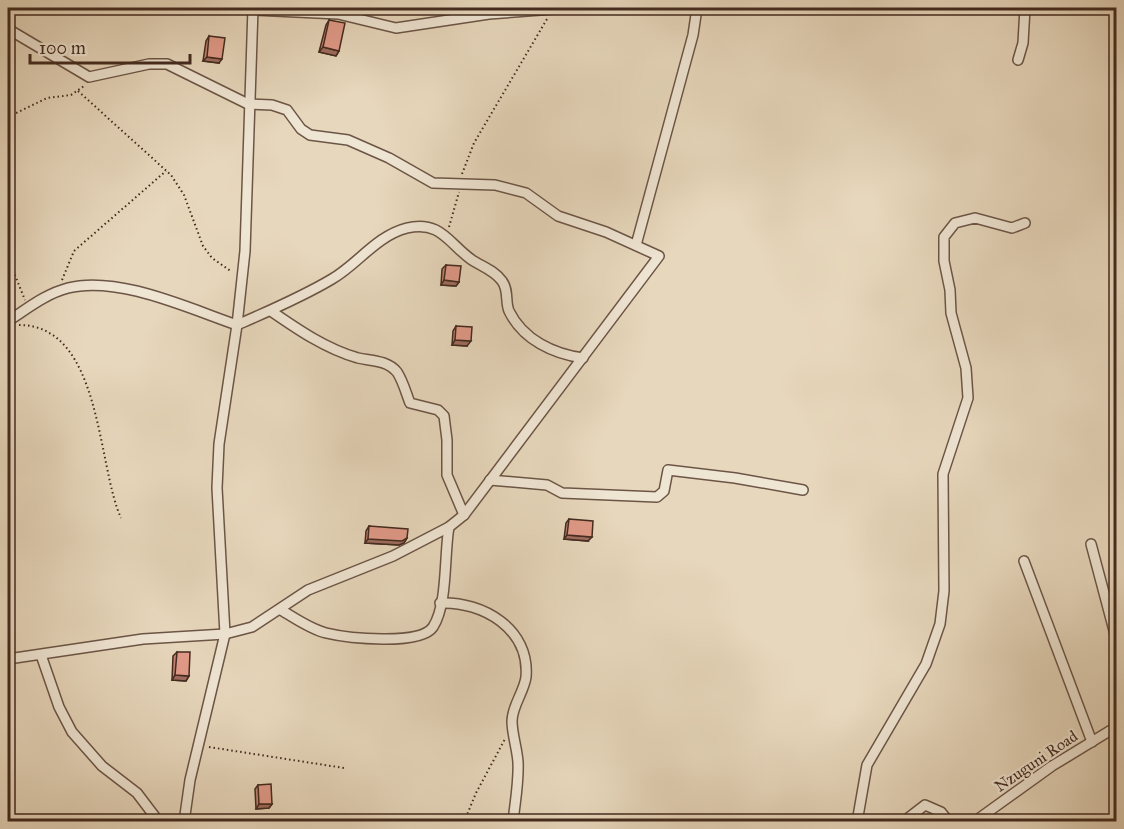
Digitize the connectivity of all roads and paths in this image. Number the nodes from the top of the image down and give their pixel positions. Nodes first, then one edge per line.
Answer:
1 (25, 8) edge
2 (249, 8) edge
3 (567, 8) edge
4 (697, 8) edge
5 (1025, 8) edge
6 (553, 10) junction
7 (11, 11) edge
8 (8, 29) edge
9 (1018, 60) dead end
10 (93, 77) junction
11 (78, 92) junction
12 (248, 104) junction
13 (8, 117) edge
14 (167, 171) junction
15 (461, 183) junction
16 (1025, 223) dead end
17 (447, 235) junction
18 (636, 245) junction
19 (8, 258) edge
20 (242, 280) junction
21 (54, 292) junction
22 (29, 308) junction
23 (271, 311) junction
24 (12, 323) edge
25 (237, 325) junction
26 (583, 358) junction
27 (490, 480) junction
28 (803, 490) dead end
29 (464, 515) junction
30 (122, 518) dead end
31 (449, 527) junction
32 (1091, 544) dead end
33 (1024, 561) dead end
34 (440, 603) junction
35 (280, 609) junction
36 (225, 634) junction
37 (1116, 638) edge
38 (41, 656) junction
39 (8, 659) edge
40 (512, 722) junction
41 (1116, 727) edge
42 (1092, 742) junction
43 (200, 746) junction
44 (344, 768) dead end
45 (154, 820) edge
46 (184, 822) edge
47 (464, 822) edge
48 (513, 822) edge
49 (857, 822) edge
50 (903, 822) edge
51 (949, 822) edge
52 (974, 822) edge

1 - 7 street
2 - 6 street
2 - 12 street
3 - 6 street
4 - 18 street
5 - 9 street
6 - 15 path
8 - 10 street
10 - 11 path
10 - 12 street
11 - 13 path
11 - 14 path
12 - 15 street
12 - 20 street
14 - 20 path
14 - 21 path
15 - 17 path
15 - 18 street
16 - 49 street
17 - 23 street
17 - 26 street
18 - 26 street
19 - 22 path
20 - 25 street
21 - 22 street
21 - 25 street
22 - 24 street
23 - 25 street
23 - 29 street
24 - 30 path
25 - 36 street
26 - 27 street
27 - 28 street
27 - 29 street
29 - 31 street
31 - 34 street
31 - 35 street
32 - 37 street
33 - 42 street
34 - 35 street
34 - 40 street
35 - 36 street
36 - 38 street
36 - 43 street
38 - 39 street
38 - 45 street
40 - 47 path
40 - 48 street
41 - 42 street, Nzuguni Road
42 - 52 street, Nzuguni Road
43 - 44 path
43 - 46 street
50 - 51 street

